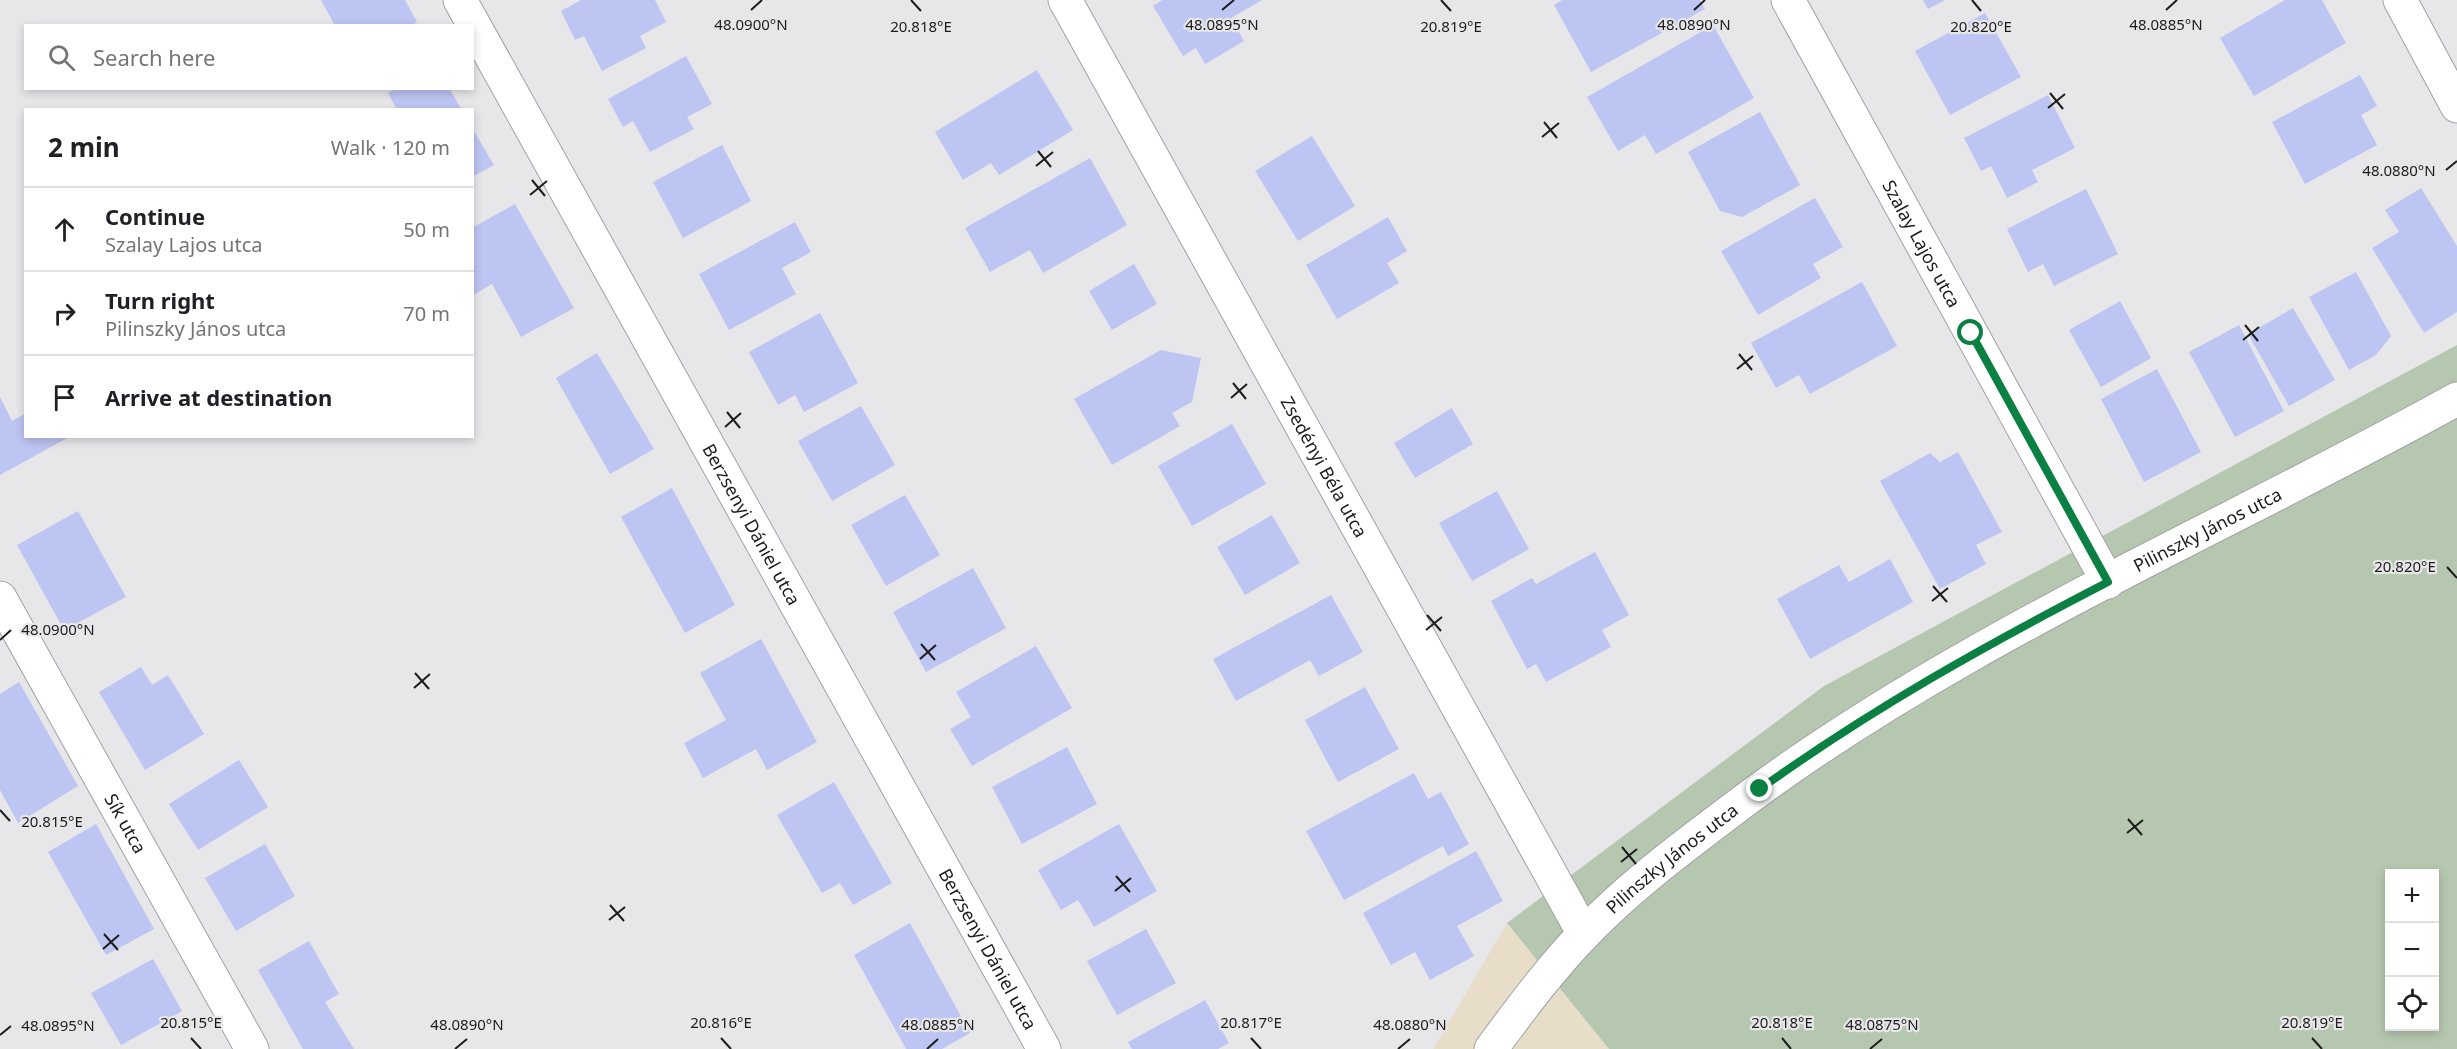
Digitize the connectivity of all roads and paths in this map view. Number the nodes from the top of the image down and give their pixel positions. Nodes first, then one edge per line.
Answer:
1 (460, 0) edge
2 (1065, 0) edge
3 (1788, 0) edge
4 (2400, 0) edge
5 (473, 24) edge
6 (474, 25) edge
7 (2457, 106) edge
8 (2457, 399) edge
9 (2108, 582) junction
10 (0, 598) edge
11 (1584, 934) junction
12 (252, 1049) edge
13 (1044, 1049) edge
14 (1491, 1049) edge

1 - 5 street, Berzsenyi Dániel utca
2 - 11 street, Zsedényi Béla utca
3 - 9 street, Szalay Lajos utca
4 - 7 street
6 - 13 street, Berzsenyi Dániel utca
8 - 9 street, Pilinszky János utca
9 - 11 street, Pilinszky János utca
10 - 12 street, Sík utca
11 - 14 street, Pilinszky János utca

